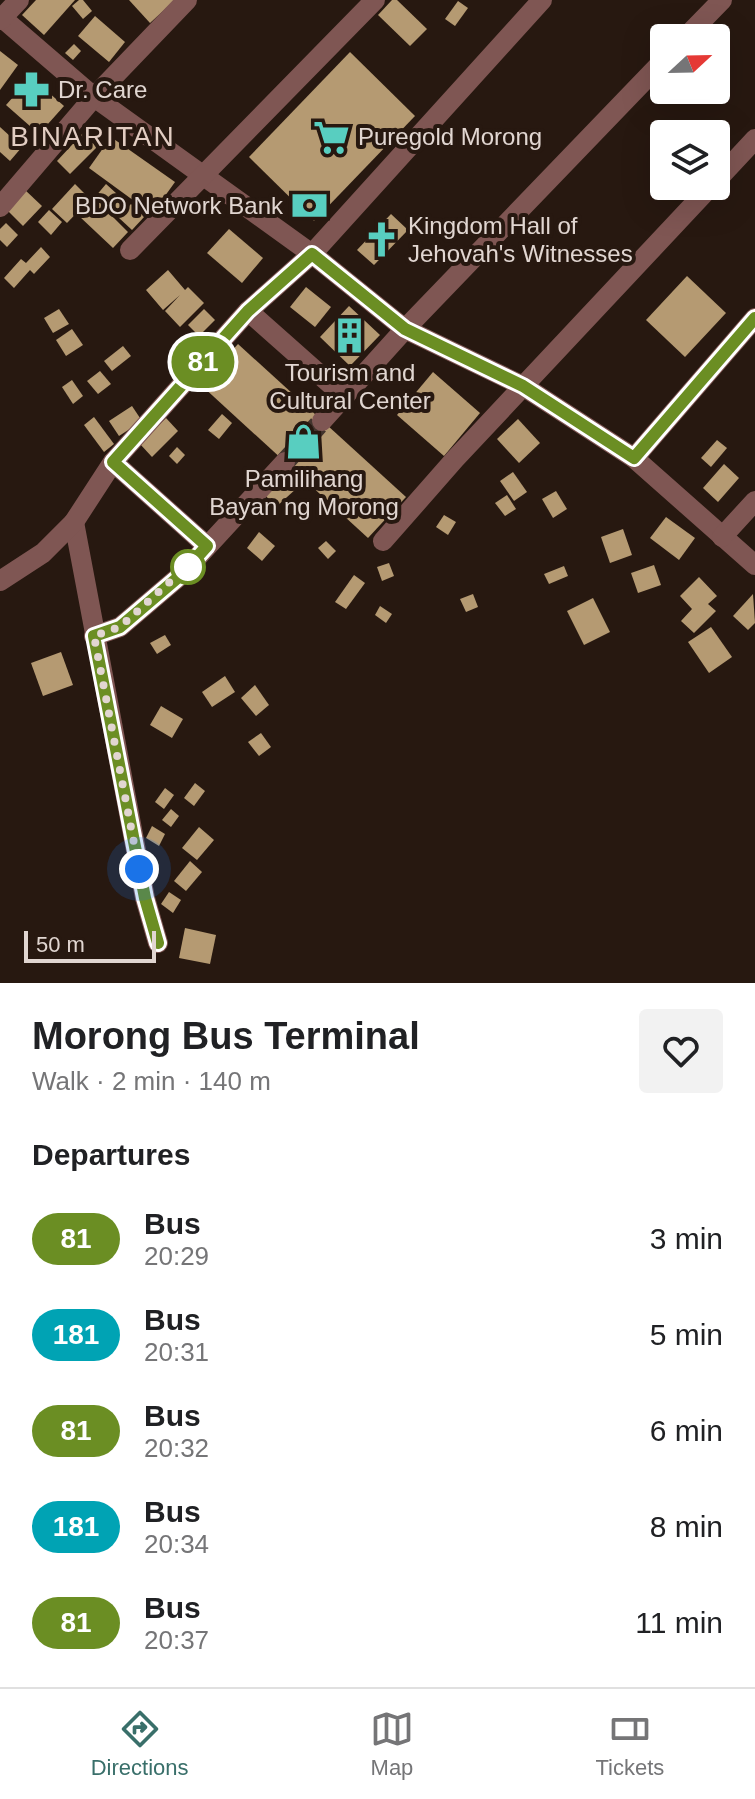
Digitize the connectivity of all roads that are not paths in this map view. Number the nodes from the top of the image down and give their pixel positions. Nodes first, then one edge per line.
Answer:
1 (19, 0) edge
2 (187, 0) edge
3 (375, 0) edge
4 (542, 0) edge
5 (722, 0) edge
6 (1, 18) edge
7 (699, 24) edge
8 (650, 75) edge
9 (94, 97) junction
10 (755, 139) edge
11 (730, 166) edge
12 (205, 175) junction
13 (698, 200) edge
14 (0, 207) edge
15 (130, 250) dead end
16 (312, 254) junction
17 (248, 311) junction
18 (755, 318) edge
19 (405, 329) junction
20 (523, 386) junction
21 (345, 397) junction
22 (322, 421) tunnel mouth
23 (634, 458) junction
24 (113, 462) junction
25 (285, 462) tunnel mouth
26 (755, 501) edge
27 (74, 522) junction
28 (722, 537) junction
29 (383, 541) dead end
30 (207, 546) junction
31 (755, 565) edge
32 (0, 581) edge
33 (94, 636) junction
34 (158, 943) dead end

1 - 6 street
2 - 9 street
3 - 12 street
4 - 16 street
5 - 7 street
6 - 9 street
8 - 19 street
9 - 12 street
9 - 14 street
10 - 11 street
12 - 15 street
12 - 16 street
13 - 20 street
16 - 17 street
16 - 19 street
17 - 21 street
17 - 24 street
18 - 23 street
19 - 20 street
19 - 21 street
20 - 23 street
20 - 29 street
21 - 22 street
23 - 28 street
24 - 27 street
24 - 30 street
25 - 30 street
26 - 28 street
27 - 32 street
27 - 33 street
28 - 31 street
30 - 33 street
33 - 34 street

